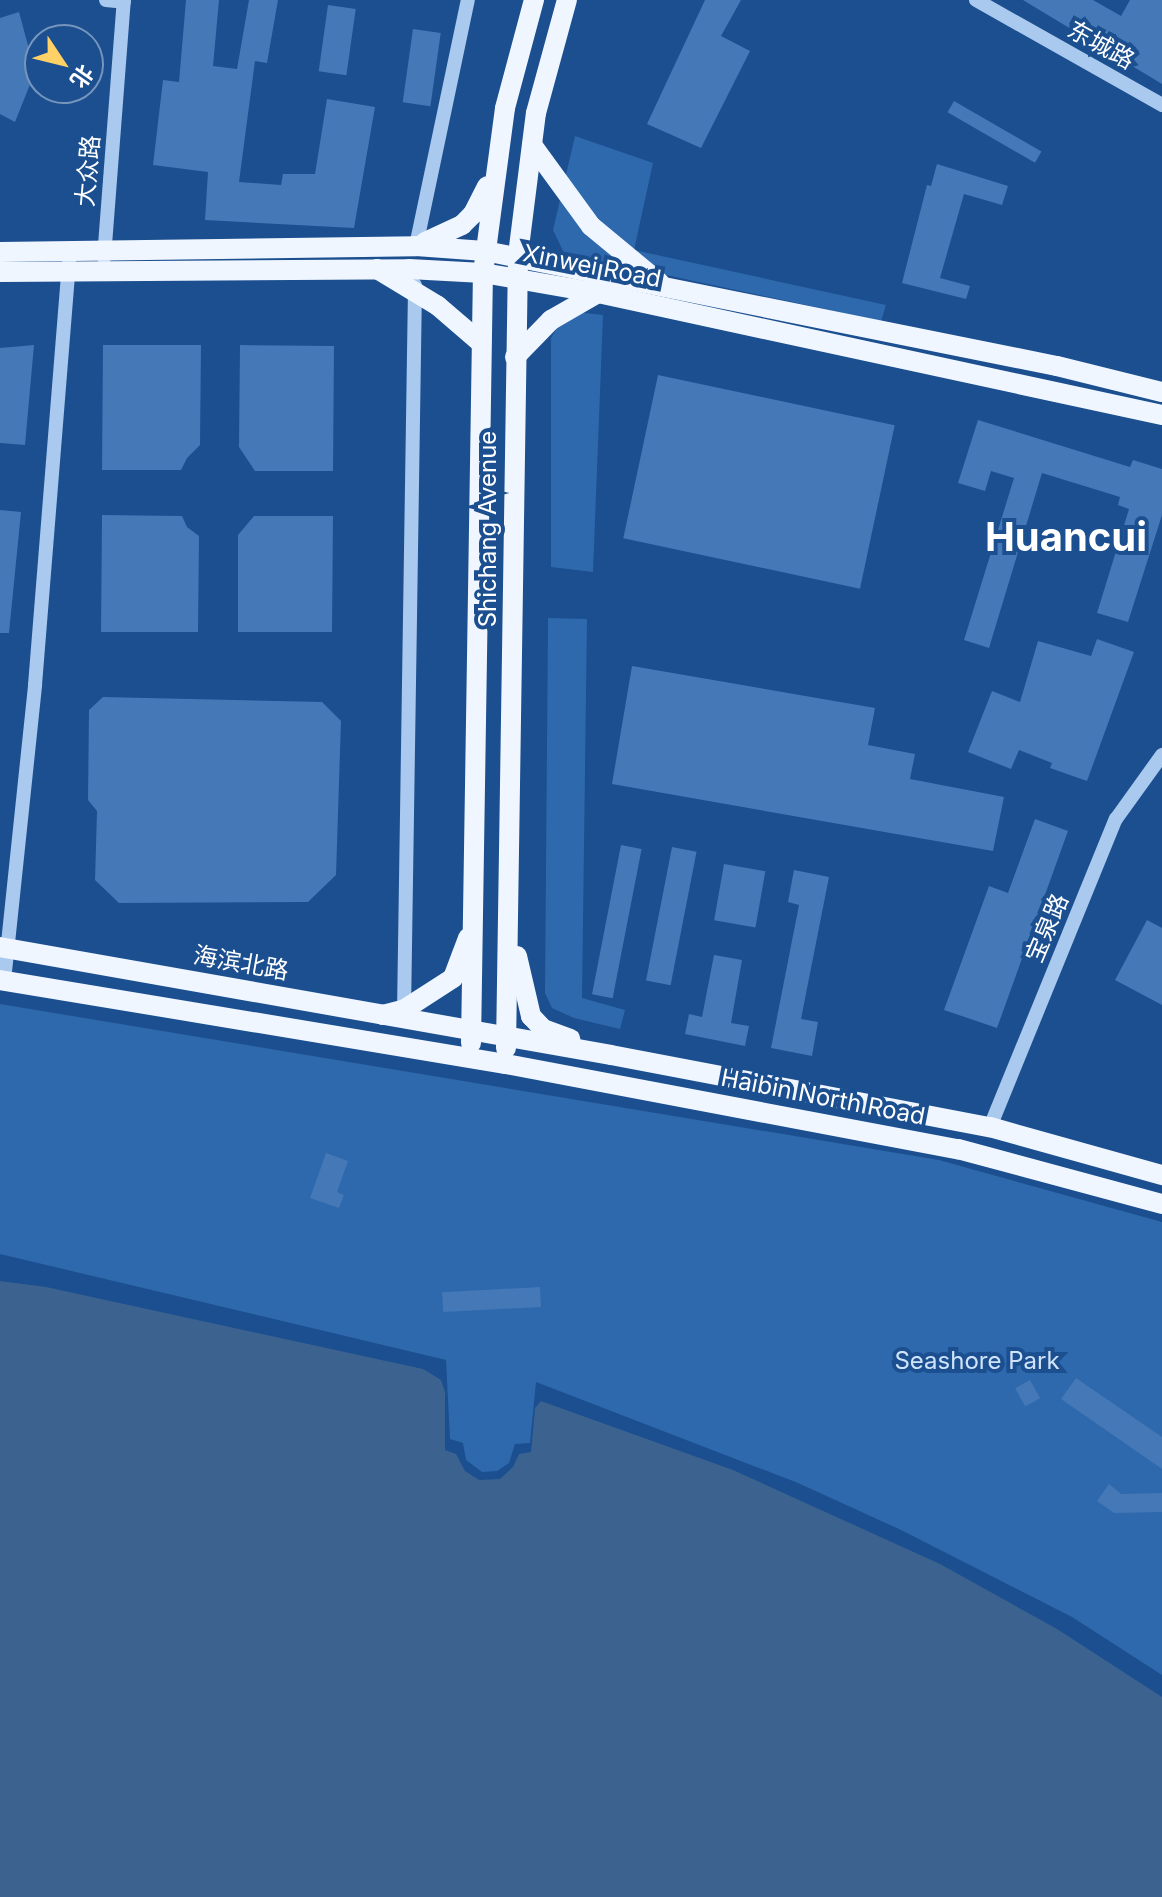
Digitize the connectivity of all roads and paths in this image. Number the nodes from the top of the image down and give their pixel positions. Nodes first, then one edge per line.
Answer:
1 (106, 0) edge
2 (468, 0) edge
3 (534, 0) edge
4 (567, 0) edge
5 (976, 0) edge
6 (124, 1) edge
7 (1162, 105) edge
8 (532, 145) junction
9 (497, 164) junction
10 (416, 246) junction
11 (70, 250) junction
12 (104, 250) junction
13 (485, 251) junction
14 (0, 252) edge
15 (518, 255) junction
16 (377, 269) junction
17 (415, 269) junction
18 (69, 271) junction
19 (103, 271) junction
20 (0, 272) edge
21 (483, 273) junction
22 (516, 278) junction
23 (664, 285) junction
24 (415, 293) junction
25 (598, 293) junction
26 (481, 343) junction
27 (515, 357) junction
28 (1162, 392) edge
29 (1162, 415) edge
30 (1162, 755) edge
31 (474, 902) junction
32 (510, 912) junction
33 (5, 948) edge
34 (2, 981) edge
35 (404, 1015) junction
36 (472, 1032) junction
37 (506, 1037) junction
38 (611, 1055) junction
39 (470, 1059) junction
40 (506, 1064) junction
41 (990, 1127) junction
42 (1162, 1175) edge
43 (1162, 1204) edge

1 - 6 street
2 - 10 street
3 - 9 main road, Shichang Avenue
4 - 8 main road, Shichang Avenue
5 - 7 street, 东城路
6 - 12 street, 大众路
8 - 15 main road, Shichang Avenue
8 - 23 main road
9 - 10 main road
9 - 13 main road, Shichang Avenue
10 - 12 main road, Xinwei Road
10 - 13 main road, Xinwei Road
11 - 12 main road, Xinwei Road
11 - 14 main road, Xinwei Road
11 - 18 street
12 - 19 street, 大众路
13 - 15 main road, Xinwei Road
13 - 21 main road, Shichang Avenue
15 - 22 main road, Shichang Avenue
15 - 23 main road, Xinwei Road
16 - 17 main road, Xinwei Road
16 - 19 main road, Xinwei Road
16 - 24 main road
17 - 21 main road, Xinwei Road
17 - 24 street
18 - 19 main road, Xinwei Road
18 - 20 main road, Xinwei Road
18 - 33 street
21 - 22 main road, Xinwei Road
21 - 26 main road, Shichang Avenue
22 - 25 main road, Xinwei Road
22 - 27 main road, Shichang Avenue
23 - 28 main road, Xinwei Road
24 - 26 main road
24 - 35 street
25 - 27 main road
25 - 29 main road, Xinwei Road
26 - 31 main road, Shichang Avenue
27 - 32 main road, Shichang Avenue
30 - 41 street, 宝泉路
31 - 35 main road
31 - 36 main road, Shichang Avenue
32 - 37 main road, Shichang Avenue
32 - 38 main road
33 - 34 street
33 - 35 main road, 海滨北路
34 - 39 main road
35 - 36 main road
36 - 37 main road, Haibin North Road
36 - 39 main road, Shichang Avenue
37 - 38 main road, Haibin North Road
37 - 40 main road, Shichang Avenue
38 - 41 main road, Haibin North Road
39 - 40 main road, Haibin North Road
40 - 43 main road, Haibin North Road
41 - 42 main road, Haibin North Road

